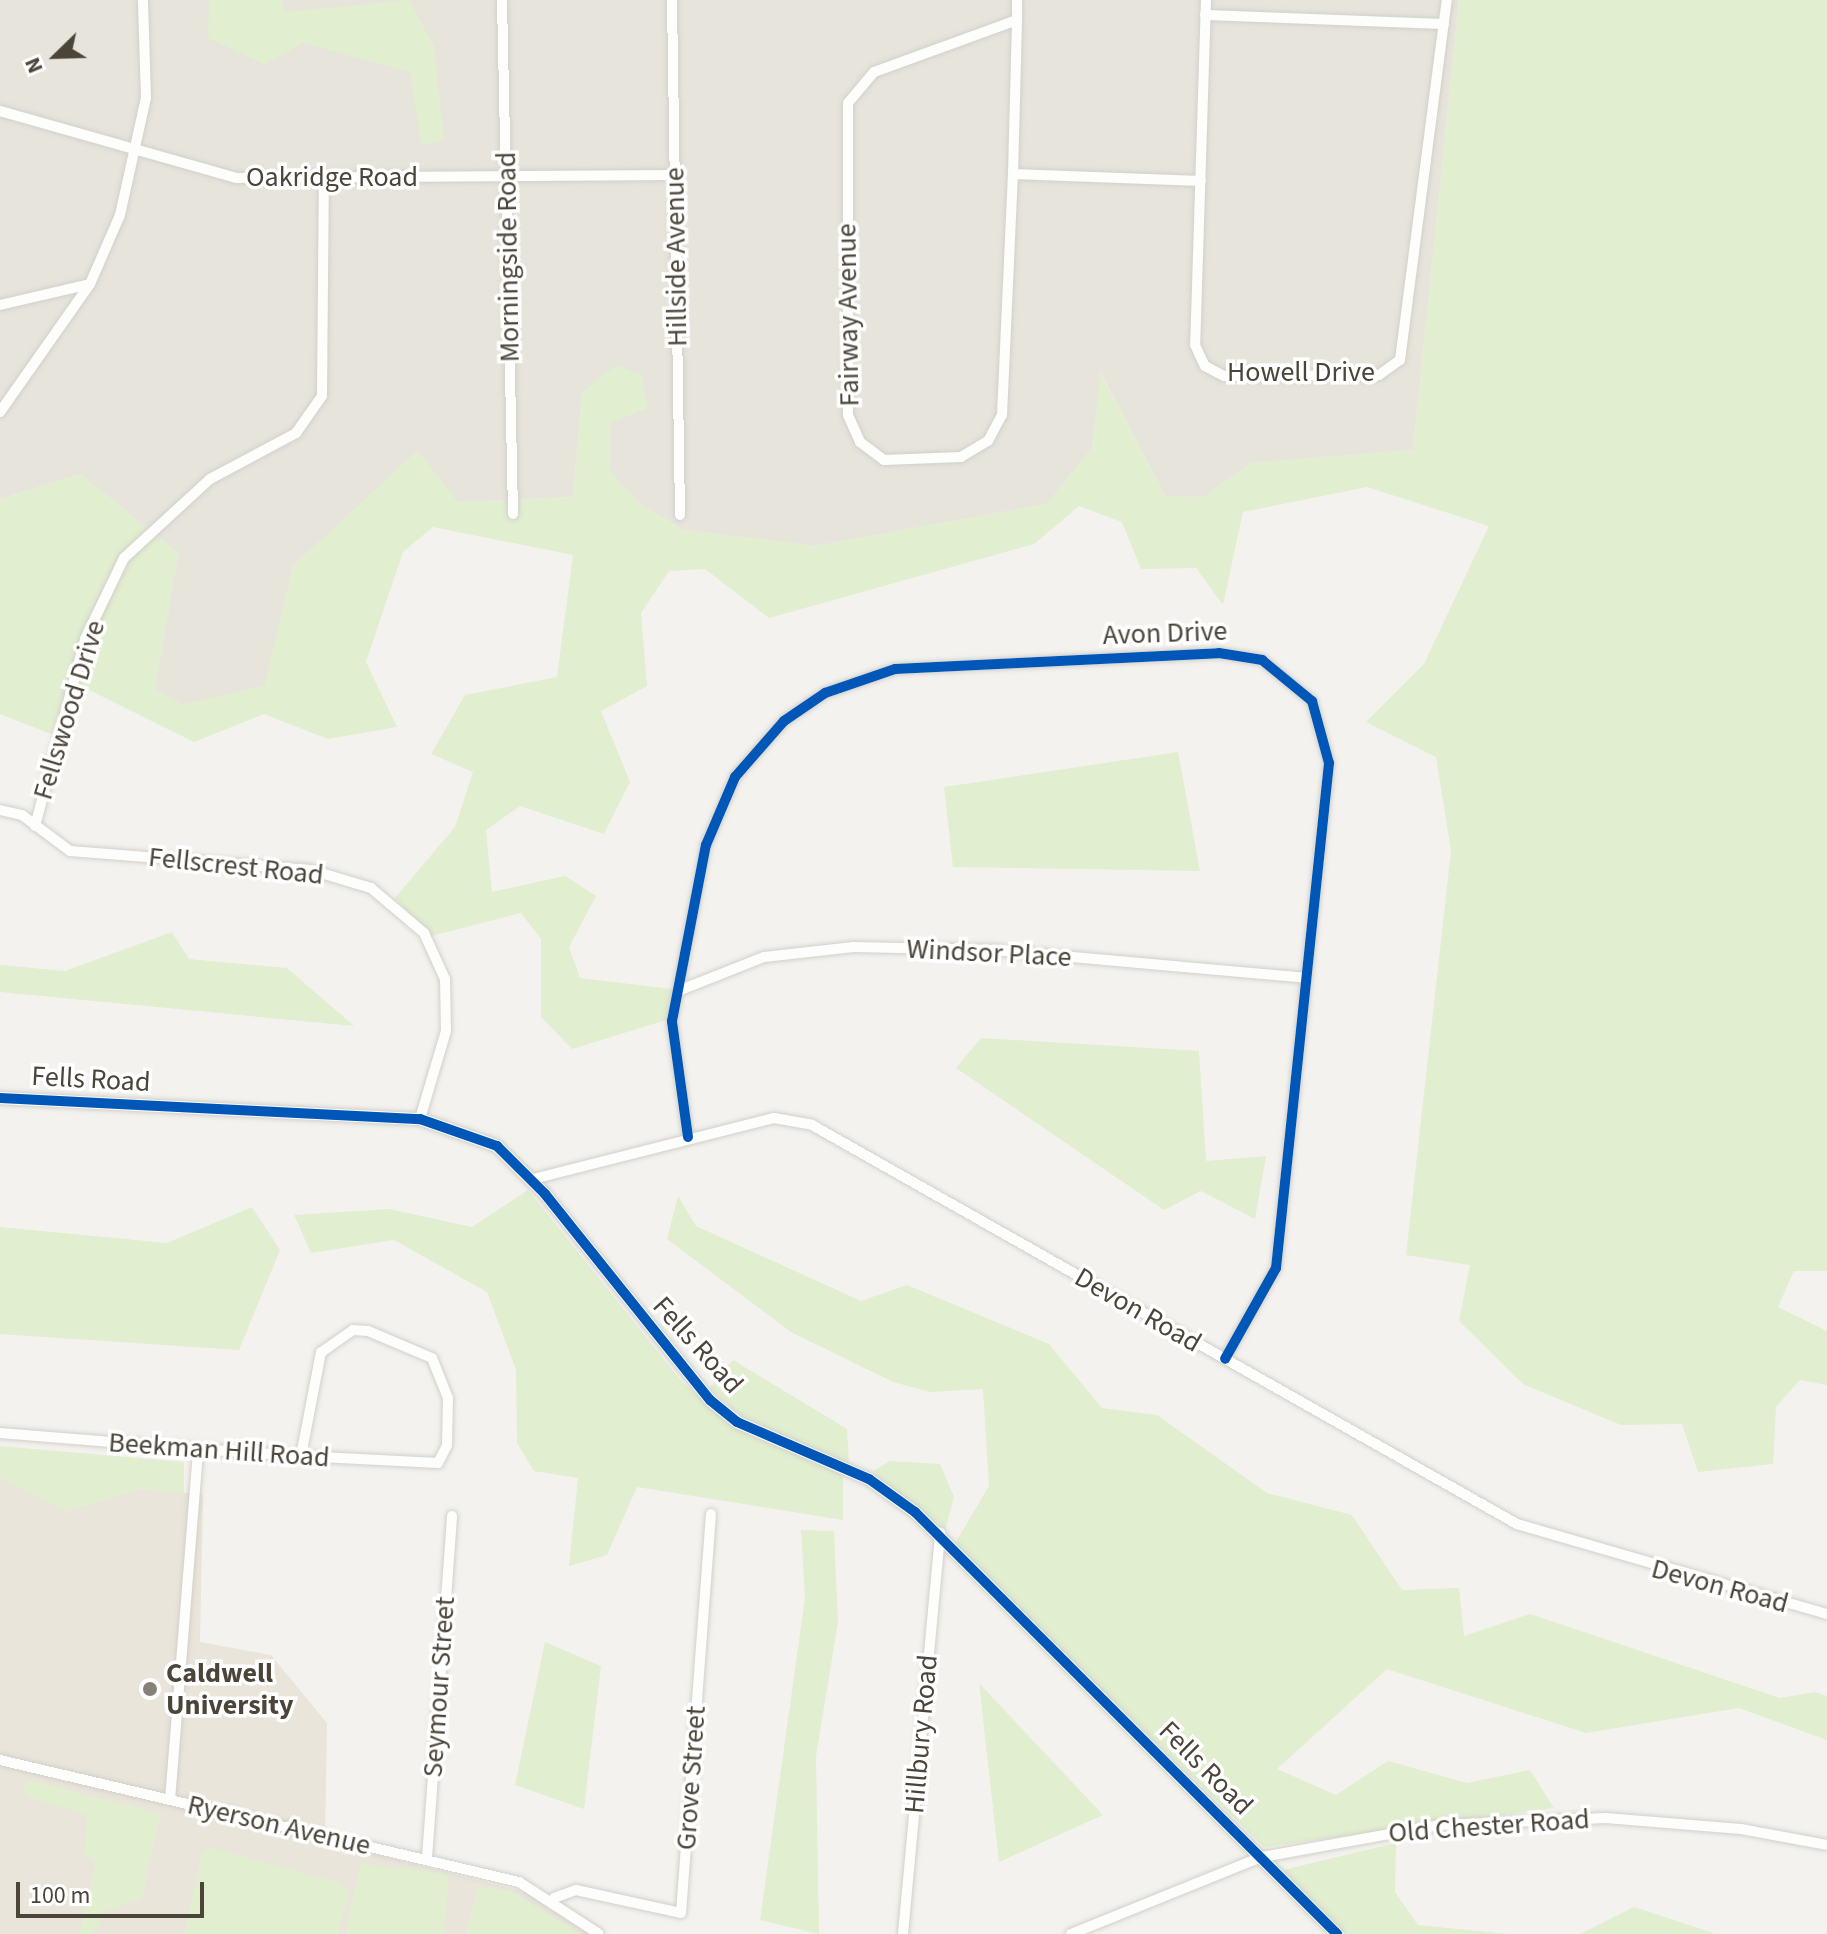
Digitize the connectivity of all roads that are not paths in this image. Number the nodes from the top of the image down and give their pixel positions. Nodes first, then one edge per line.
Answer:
1 (143, 0) edge
2 (502, 0) edge
3 (672, 0) edge
4 (1017, 0) edge
5 (1206, 0) edge
6 (1447, 0) edge
7 (1205, 15) junction
8 (1017, 20) junction
9 (1444, 24) junction
10 (0, 111) edge
11 (138, 151) junction
12 (1013, 174) junction
13 (675, 175) junction
14 (506, 176) junction
15 (324, 179) junction
16 (1201, 181) junction
17 (90, 284) junction
18 (0, 305) edge
19 (0, 412) edge
20 (513, 514) dead end
21 (680, 515) dead end
22 (0, 810) edge
23 (35, 826) junction
24 (1306, 978) junction
25 (678, 991) junction
26 (0, 1098) edge
27 (420, 1119) junction
28 (688, 1137) junction
29 (533, 1179) junction
30 (1225, 1359) junction
31 (0, 1433) edge
32 (198, 1449) junction
33 (301, 1456) junction
34 (711, 1514) dead end
35 (452, 1516) dead end
36 (940, 1533) junction
37 (1827, 1614) edge
38 (0, 1760) edge
39 (170, 1800) junction
40 (1827, 1845) edge
41 (1262, 1857) junction
42 (427, 1858) junction
43 (554, 1898) junction
44 (599, 1934) edge
45 (903, 1934) edge
46 (1071, 1934) edge
47 (1337, 1934) edge

1 - 11 street
2 - 14 street, Morningside Road
3 - 13 street, Hillside Avenue
4 - 8 street, Fairway Avenue
5 - 7 street, Howell Drive
6 - 9 street, Howell Drive
7 - 9 street
7 - 16 street, Howell Drive
8 - 12 street, Fairway Avenue
8 - 12 street, Fairway Avenue
9 - 16 street, Howell Drive
10 - 11 street, Oakridge Road
11 - 15 street, Oakridge Road
11 - 17 street
12 - 16 street
13 - 14 street, Oakridge Road
13 - 21 street, Hillside Avenue
14 - 15 street, Oakridge Road
14 - 20 street, Morningside Road
15 - 23 street, Fellswood Drive
17 - 18 street
17 - 19 street
22 - 23 street, Fellswood Drive
23 - 27 street, Fellscrest Road
24 - 25 street, Windsor Place
24 - 25 street, Avon Drive
24 - 30 street, Avon Drive
25 - 28 street, Avon Drive
26 - 27 street, Fells Road
27 - 29 street, Fells Road
28 - 29 street, Devon Road
28 - 30 street, Devon Road
29 - 36 street, Fells Road
30 - 37 street, Devon Road
31 - 32 street, Beekman Hill Road
32 - 33 street, Beekman Hill Road
32 - 39 street
33 - 33 street, Beekman Hill Road
34 - 43 street, Grove Street
35 - 42 street, Seymour Street
36 - 41 street, Fells Road
36 - 45 street, Hillbury Road
38 - 39 street, Ryerson Avenue
39 - 42 street, Ryerson Avenue
40 - 41 street, Old Chester Road
41 - 46 street, Old Chester Road
41 - 47 street, Fells Road
42 - 43 street, Ryerson Avenue
43 - 44 street

